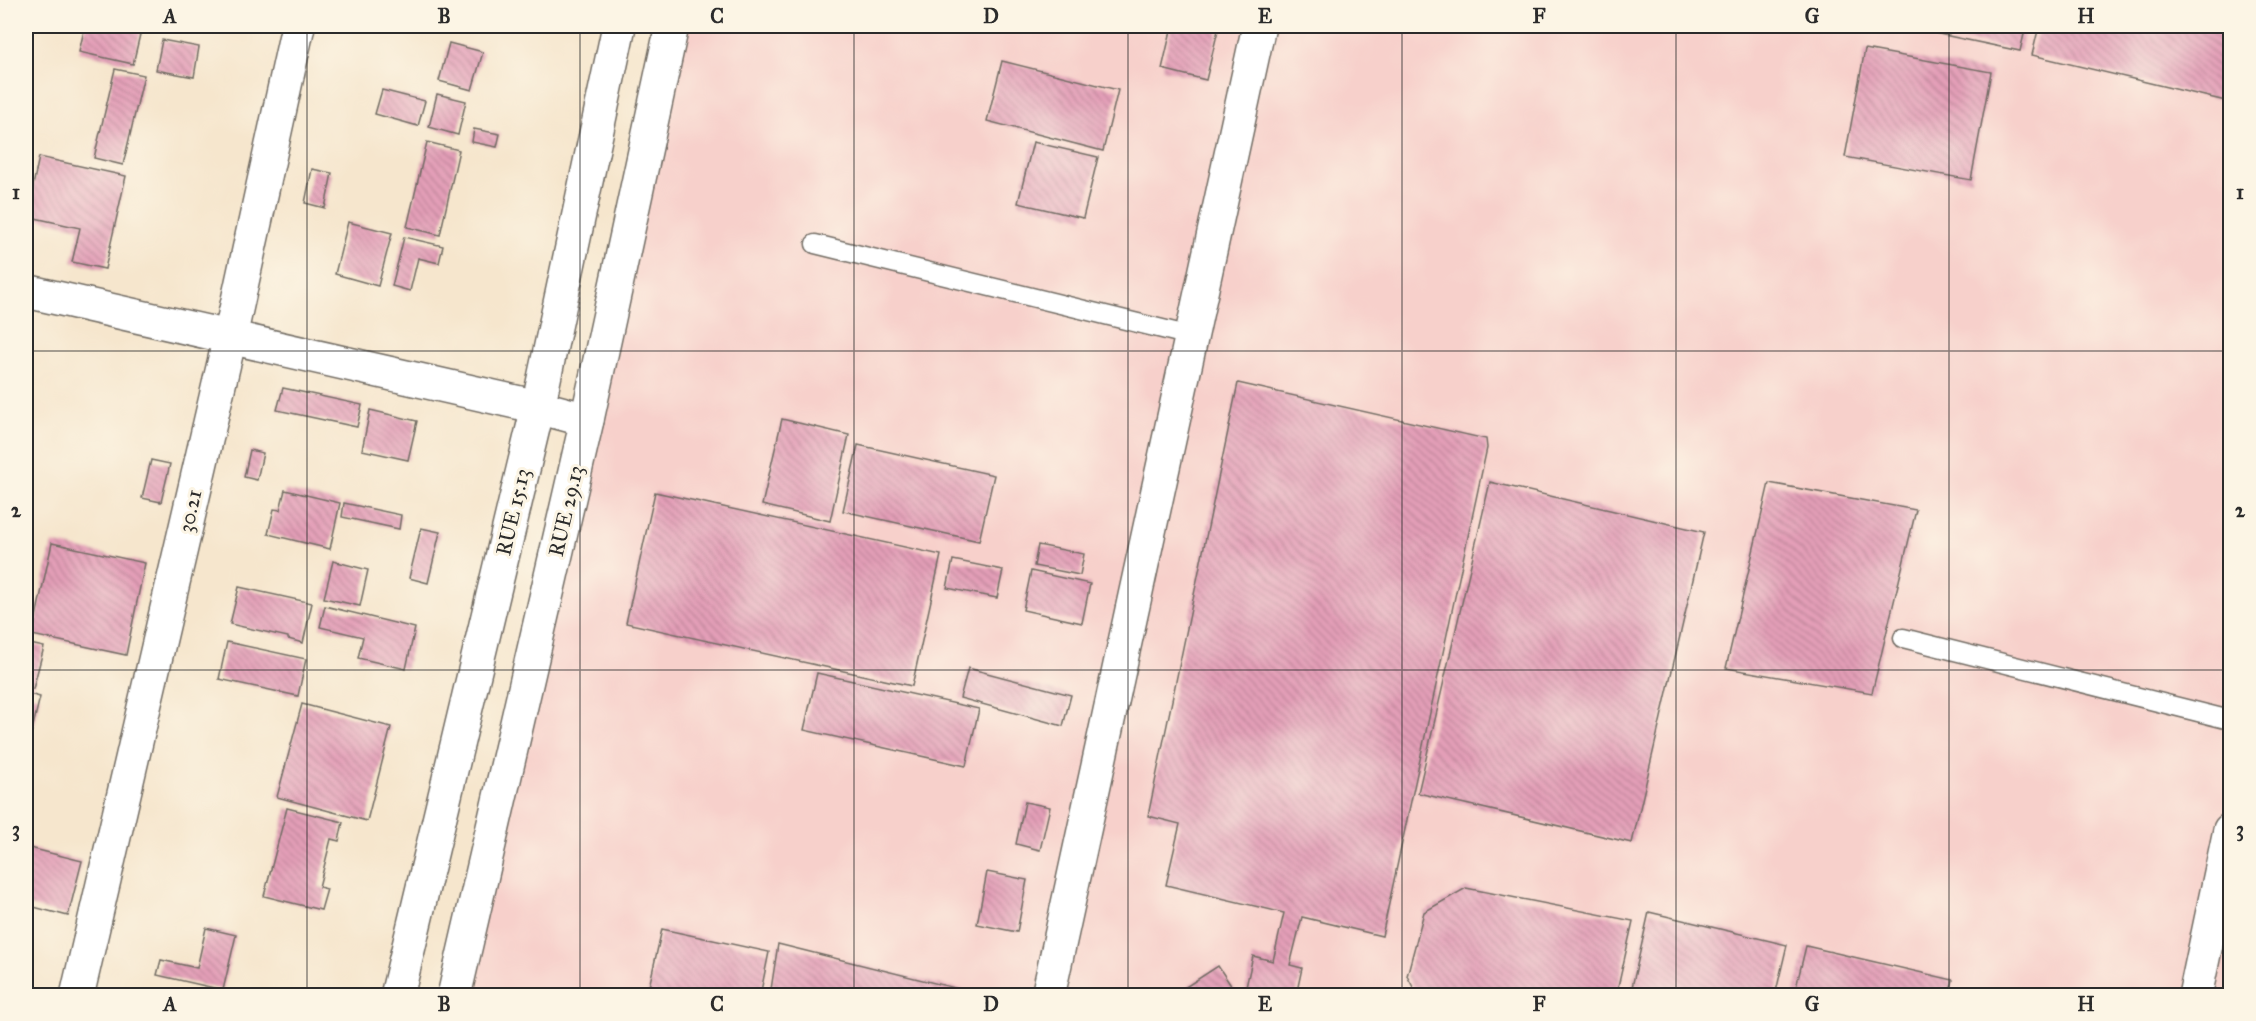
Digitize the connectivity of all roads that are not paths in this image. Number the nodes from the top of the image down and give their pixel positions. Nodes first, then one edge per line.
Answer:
1 (298, 26) edge
2 (619, 26) edge
3 (672, 26) edge
4 (1259, 26) edge
5 (815, 244) dead end
6 (26, 291) edge
7 (1191, 336) junction
8 (230, 337) junction
9 (538, 406) junction
10 (587, 420) junction
11 (1903, 638) dead end
12 (2230, 720) edge
13 (2230, 830) edge
14 (76, 996) edge
15 (397, 996) edge
16 (454, 996) edge
17 (1048, 996) edge
18 (2195, 996) edge

1 - 8 street, 30.21 / 30.21
2 - 9 street, RUE 15.13
3 - 10 street, RUE 29.13
4 - 7 street
5 - 7 lane
6 - 8 street
7 - 17 street
8 - 9 street
8 - 14 street, 30.21 / 30.21
9 - 10 street
9 - 15 street, RUE 15.13
10 - 16 street, RUE 29.13
11 - 12 lane
13 - 18 street

